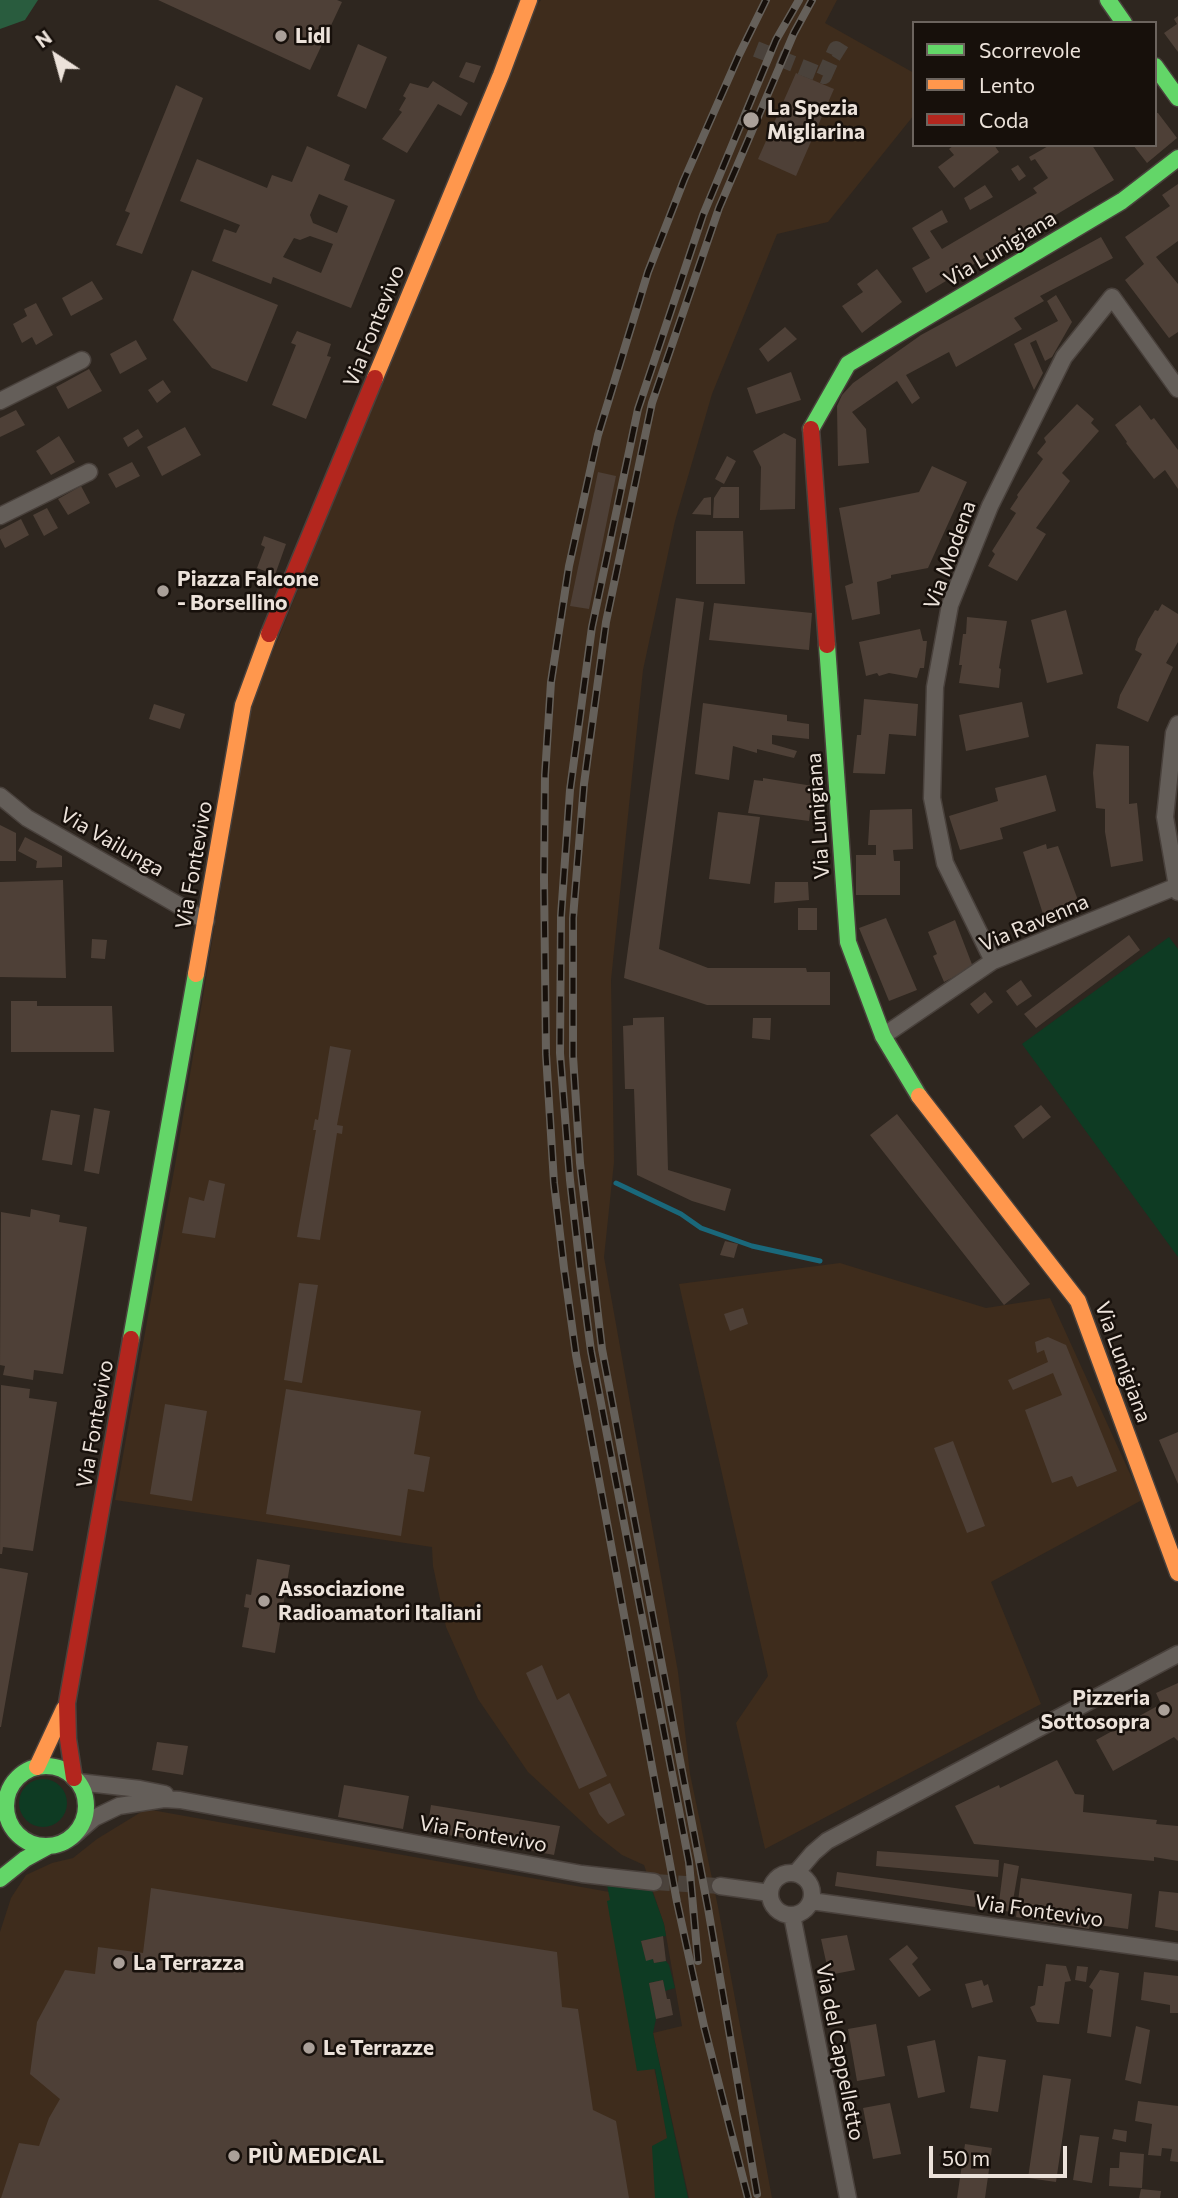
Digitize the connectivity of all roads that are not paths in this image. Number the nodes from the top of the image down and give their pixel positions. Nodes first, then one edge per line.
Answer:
1 (512, 0) edge
2 (529, 0) edge
3 (1108, 0) edge
4 (1123, 21) edge
5 (1157, 69) edge
6 (501, 75) junction
7 (1178, 98) edge
8 (1177, 159) edge
9 (82, 360) dead end
10 (1178, 389) edge
11 (0, 401) edge
12 (89, 472) dead end
13 (0, 516) edge
14 (1178, 724) edge
15 (0, 796) edge
16 (1177, 890) edge
17 (206, 921) junction
18 (993, 961) junction
19 (883, 1036) junction
20 (1178, 1573) edge
21 (1178, 1654) edge
22 (67, 1703) junction
23 (37, 1767) junction
24 (15, 1780) junction
25 (76, 1780) junction
26 (0, 1792) edge
27 (180, 1800) junction
28 (7, 1822) edge
29 (72, 1837) junction
30 (47, 1846) junction
31 (796, 1873) junction
32 (0, 1877) edge
33 (654, 1882) tunnel mouth
34 (720, 1886) tunnel mouth
35 (770, 1892) junction
36 (811, 1901) junction
37 (792, 1914) junction
38 (1178, 1952) edge
39 (848, 2198) edge

1 - 6 street, Via Fontevivo
2 - 6 street, Via Fontevivo
3 - 4 street
5 - 7 street
6 - 17 street, Via Fontevivo
8 - 19 street, Via Lunigiana
9 - 11 street
10 - 18 street, Via Modena
12 - 13 street
14 - 16 street
15 - 17 street, Via Vailunga
16 - 18 street, Via Ravenna
17 - 22 street, Via Fontevivo
18 - 19 street, Via Ravenna
19 - 20 street, Via Lunigiana
21 - 31 street
22 - 23 street, Via Fontevivo
22 - 25 street, Via Fontevivo
23 - 24 street
23 - 25 street
24 - 26 street
24 - 28 street
25 - 27 street, Via Fontevivo
25 - 29 street
27 - 29 street, Via Fontevivo
27 - 33 street, Via Fontevivo
28 - 30 street
28 - 32 street
29 - 30 street
30 - 32 street
31 - 35 street
31 - 36 street
34 - 35 street
35 - 37 street
36 - 37 street
36 - 38 street, Via Fontevivo
37 - 39 street, Via del Cappelletto

